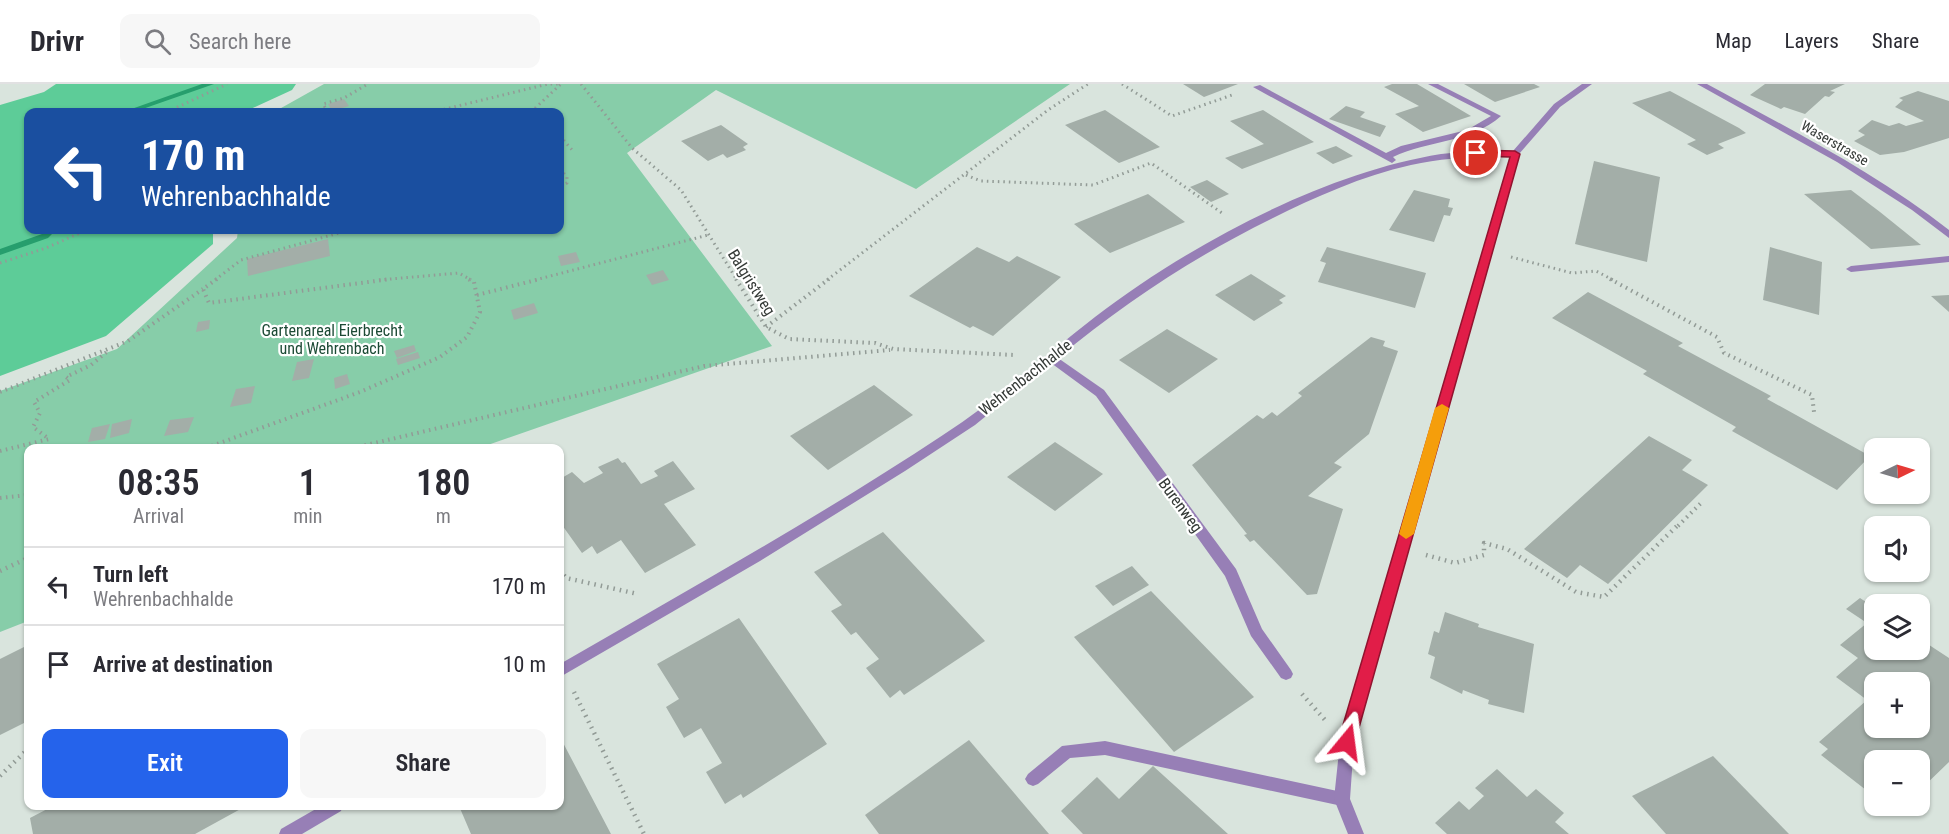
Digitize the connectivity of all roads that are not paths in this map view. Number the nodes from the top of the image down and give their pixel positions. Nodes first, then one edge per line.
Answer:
1 (1432, 84) edge
2 (1588, 84) edge
3 (1701, 84) edge
4 (1257, 87) road end
5 (1515, 154) junction
6 (1386, 157) junction
7 (1401, 165) junction
8 (1949, 235) edge
9 (1949, 259) edge
10 (1851, 268) dead end
11 (1050, 357) junction
12 (564, 668) edge
13 (1286, 674) dead end
14 (1033, 779) dead end
15 (1342, 799) junction
16 (328, 810) edge
17 (288, 834) edge
18 (1356, 834) edge

1 - 6 street
2 - 5 street
3 - 8 street, Waserstrasse
4 - 6 street
5 - 7 street, Wehrenbachhalde
5 - 15 street
6 - 7 street
7 - 11 street, Wehrenbachhalde
9 - 10 street
11 - 12 street, Wehrenbachhalde
11 - 13 street, Burenweg
14 - 15 street
15 - 18 street
16 - 17 street

